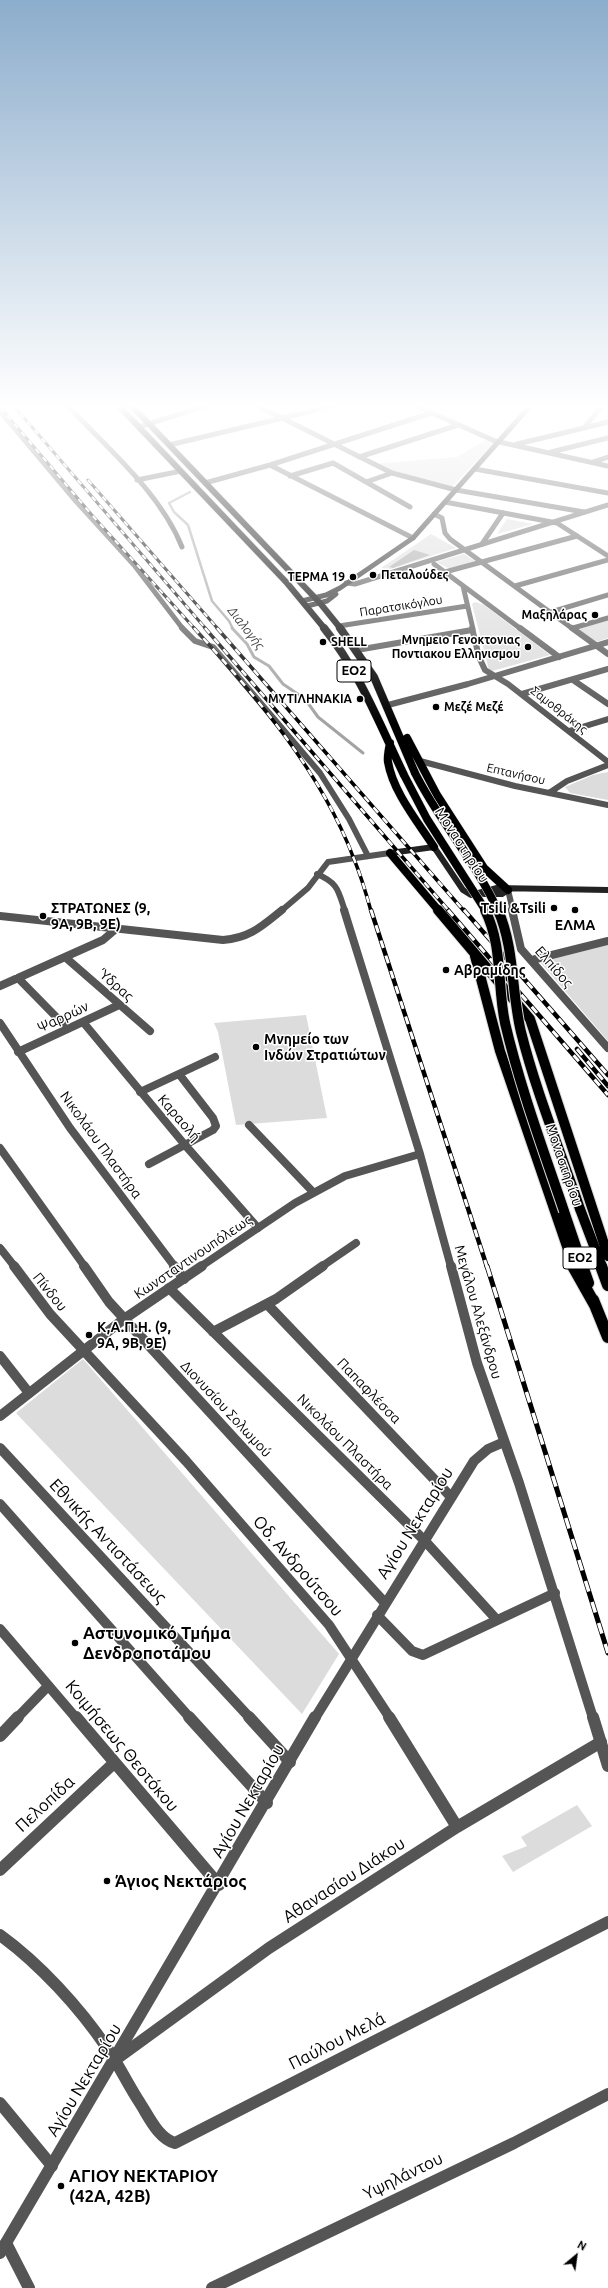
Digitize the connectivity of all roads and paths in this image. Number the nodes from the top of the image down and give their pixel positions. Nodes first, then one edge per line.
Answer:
1 (86, 512) edge
2 (164, 512) edge
3 (220, 512) edge
4 (233, 512) edge
5 (361, 512) edge
6 (436, 512) edge
7 (497, 512) edge
8 (584, 512) edge
9 (503, 513) junction
10 (434, 514) junction
11 (552, 522) junction
12 (577, 536) junction
13 (413, 538) junction
14 (482, 544) junction
15 (182, 547) dead end
16 (465, 550) junction
17 (608, 556) edge
18 (608, 560) edge
19 (481, 561) junction
20 (434, 564) dead end
21 (445, 572) junction
22 (346, 583) junction
23 (463, 586) junction
24 (515, 586) junction
25 (608, 595) edge
26 (318, 600) junction
27 (305, 603) junction
28 (466, 606) junction
29 (551, 612) junction
30 (608, 618) edge
31 (339, 626) junction
32 (573, 628) junction
33 (472, 630) junction
34 (608, 642) edge
35 (597, 646) junction
36 (357, 650) junction
37 (608, 654) edge
38 (559, 657) junction
39 (608, 669) edge
40 (496, 676) junction
41 (573, 680) junction
42 (522, 694) junction
43 (608, 704) edge
44 (388, 705) junction
45 (608, 719) edge
46 (396, 724) junction
47 (570, 731) junction
48 (390, 743) junction
49 (420, 761) junction
50 (608, 762) edge
51 (608, 765) edge
52 (549, 793) junction
53 (608, 805) edge
54 (434, 848) junction
55 (390, 853) junction
56 (368, 856) junction
57 (317, 874) junction
58 (508, 890) junction
59 (608, 890) edge
60 (0, 916) edge
61 (117, 928) junction
62 (608, 941) edge
63 (474, 952) junction
64 (65, 957) junction
65 (532, 960) junction
66 (18, 978) junction
67 (0, 986) edge
68 (119, 1005) junction
69 (83, 1022) junction
70 (0, 1023) edge
71 (68, 1029) junction
72 (150, 1031) dead end
73 (608, 1048) edge
74 (18, 1052) junction
75 (216, 1057) dead end
76 (179, 1074) junction
77 (140, 1092) junction
78 (249, 1125) dead end
79 (185, 1145) junction
80 (0, 1148) edge
81 (420, 1154) junction
82 (149, 1164) dead end
83 (313, 1192) junction
84 (258, 1228) junction
85 (356, 1243) dead end
86 (0, 1248) edge
87 (608, 1256) edge
88 (184, 1279) junction
89 (608, 1285) edge
90 (169, 1288) junction
91 (267, 1304) junction
92 (595, 1305) junction
93 (124, 1319) junction
94 (213, 1332) junction
95 (608, 1337) edge
96 (83, 1350) junction
97 (0, 1356) edge
98 (29, 1393) junction
99 (0, 1416) edge
100 (504, 1442) junction
101 (0, 1448) edge
102 (451, 1497) junction
103 (0, 1504) edge
104 (425, 1540) junction
105 (554, 1593) junction
106 (385, 1603) junction
107 (377, 1615) junction
108 (498, 1620) junction
109 (0, 1629) edge
110 (351, 1657) junction
111 (48, 1686) junction
112 (0, 1736) edge
113 (601, 1742) junction
114 (290, 1762) junction
115 (114, 1763) junction
116 (608, 1766) edge
117 (267, 1803) junction
118 (457, 1828) junction
119 (0, 1870) edge
120 (219, 1885) junction
121 (608, 1922) edge
122 (0, 1935) edge
123 (115, 2061) junction
124 (608, 2094) edge
125 (0, 2104) edge
126 (52, 2166) junction
127 (3, 2248) edge
128 (29, 2288) edge
129 (212, 2288) edge

1 - 56 street
2 - 15 street
3 - 27 main road, Μοναστηρίου / ΕΟ2
4 - 26 main road, ΕΟ2
5 - 13 street
6 - 10 main road
7 - 9 street
8 - 11 street
9 - 11 street
9 - 14 street
10 - 13 main road
10 - 16 street
11 - 12 street
11 - 14 street
12 - 17 street
12 - 19 street
13 - 22 main road
14 - 16 street
16 - 19 street
16 - 22 street
18 - 24 street
19 - 21 street
19 - 24 street
20 - 21 street
21 - 23 street
22 - 26 main road
23 - 28 street, Σαμοθράκης
23 - 38 street
24 - 29 street
25 - 29 street
26 - 27 main road
26 - 31 main road, Μοναστηρίου / ΕΟ2
27 - 48 main road, Μοναστηρίου / ΕΟ2
28 - 31 street, Παρατσικόγλου
28 - 33 street, Σαμοθράκης
29 - 32 street
30 - 32 street
31 - 36 main road, Μοναστηρίου / ΕΟ2
32 - 35 street
33 - 36 street
33 - 40 street, Σαμοθράκης
34 - 35 street
35 - 37 street
35 - 38 street
36 - 44 main road, Μοναστηρίου / ΕΟ2
38 - 40 street
39 - 41 street
40 - 42 street, Σαμοθράκης
40 - 44 street
41 - 42 street
41 - 43 street
42 - 47 street, Σαμοθράκης
44 - 46 main road, Μοναστηρίου / ΕΟ2
45 - 47 street
46 - 49 main road
46 - 89 main road, Μοναστηρίου / ΕΟ2, bridge
47 - 50 street, Σαμοθράκης
48 - 54 main road
48 - 92 main road, Μοναστηρίου / ΕΟ2, bridge
49 - 52 street, Επτανήσου
49 - 58 main road
51 - 52 street
52 - 53 street, Επτανήσου
54 - 55 main road
54 - 58 main road
55 - 56 street
55 - 63 main road
56 - 57 street
57 - 61 street
57 - 81 street, Μεγάλου Αλεξάνδρου
58 - 59 main road
58 - 65 street, Ελπίδος
60 - 61 street
61 - 64 street
62 - 65 street
63 - 87 main road
63 - 92 main road
64 - 66 street
64 - 68 street, Ύδρας
65 - 73 street, Ελπίδος
66 - 67 street
66 - 71 street
68 - 69 street, Ψαρρών
68 - 72 street, Ύδρας
69 - 71 street, Ψαρρών
69 - 77 street, Καραολή
70 - 74 street, Νικολάου Πλαστήρα
71 - 74 street, Ψαρρών
74 - 88 street, Νικολάου Πλαστήρα
75 - 76 street
76 - 77 street
76 - 79 street
77 - 79 street, Καραολή
78 - 83 street
79 - 82 street
79 - 84 street, Καραολή
80 - 93 street, Διονυσίου Σολωμού
81 - 83 street, Κωνσταντινουπόλεως
81 - 100 street, Μεγάλου Αλεξάνδρου
83 - 84 street, Κωνσταντινουπόλεως
84 - 88 street, Κωνσταντινουπόλεως
85 - 91 street
86 - 96 street, Πίνδου
88 - 90 street, Κωνσταντινουπόλεως
90 - 93 street, Κωνσταντινουπόλεως
90 - 94 street, Νικολάου Πλαστήρα
91 - 94 street
91 - 102 street, Παπαφλέσσα
92 - 95 main road, Μοναστηρίου / ΕΟ2
93 - 96 street, Κωνσταντινουπόλεως
93 - 106 street, Διονυσίου Σολωμού
94 - 104 street, Νικολάου Πλαστήρα
96 - 98 street, Κωνσταντινουπόλεως
96 - 110 street, Οδ. Ανδρούτσου
97 - 98 street
98 - 99 street, Κωνσταντινουπόλεως
100 - 102 street, Αγίου Νεκταρίου
100 - 105 street, Μεγάλου Αλεξάνδρου
101 - 114 street, Εθνικής Αντιστάσεως
102 - 104 street, Αγίου Νεκταρίου
103 - 117 street
104 - 106 street, Αγίου Νεκταρίου
104 - 108 street, Νικολάου Πλαστήρα
105 - 108 street
105 - 113 street, Μεγάλου Αλεξάνδρου
106 - 107 street, Αγίου Νεκταρίου
107 - 108 street
107 - 110 street, Αγίου Νεκταρίου
109 - 111 street, Κοιμήσεως Θεοτόκου
110 - 114 street, Αγίου Νεκταρίου
110 - 118 street, Οδ. Ανδρούτσου
111 - 112 street
111 - 115 street, Κοιμήσεως Θεοτόκου
113 - 116 street, Μεγάλου Αλεξάνδρου
113 - 118 street, Αθανασίου Διάκου
114 - 117 street, Αγίου Νεκταρίου
115 - 119 street, Πελοπίδα
115 - 120 street, Κοιμήσεως Θεοτόκου
117 - 120 street, Αγίου Νεκταρίου
118 - 123 street, Αθανασίου Διάκου
120 - 123 street, Αγίου Νεκταρίου
121 - 123 street, Παύλου Μελά
122 - 123 street
123 - 126 street, Αγίου Νεκταρίου
124 - 129 street, Υψηλάντου
125 - 126 street
126 - 127 street, Αγίου Νεκταρίου
127 - 128 street

